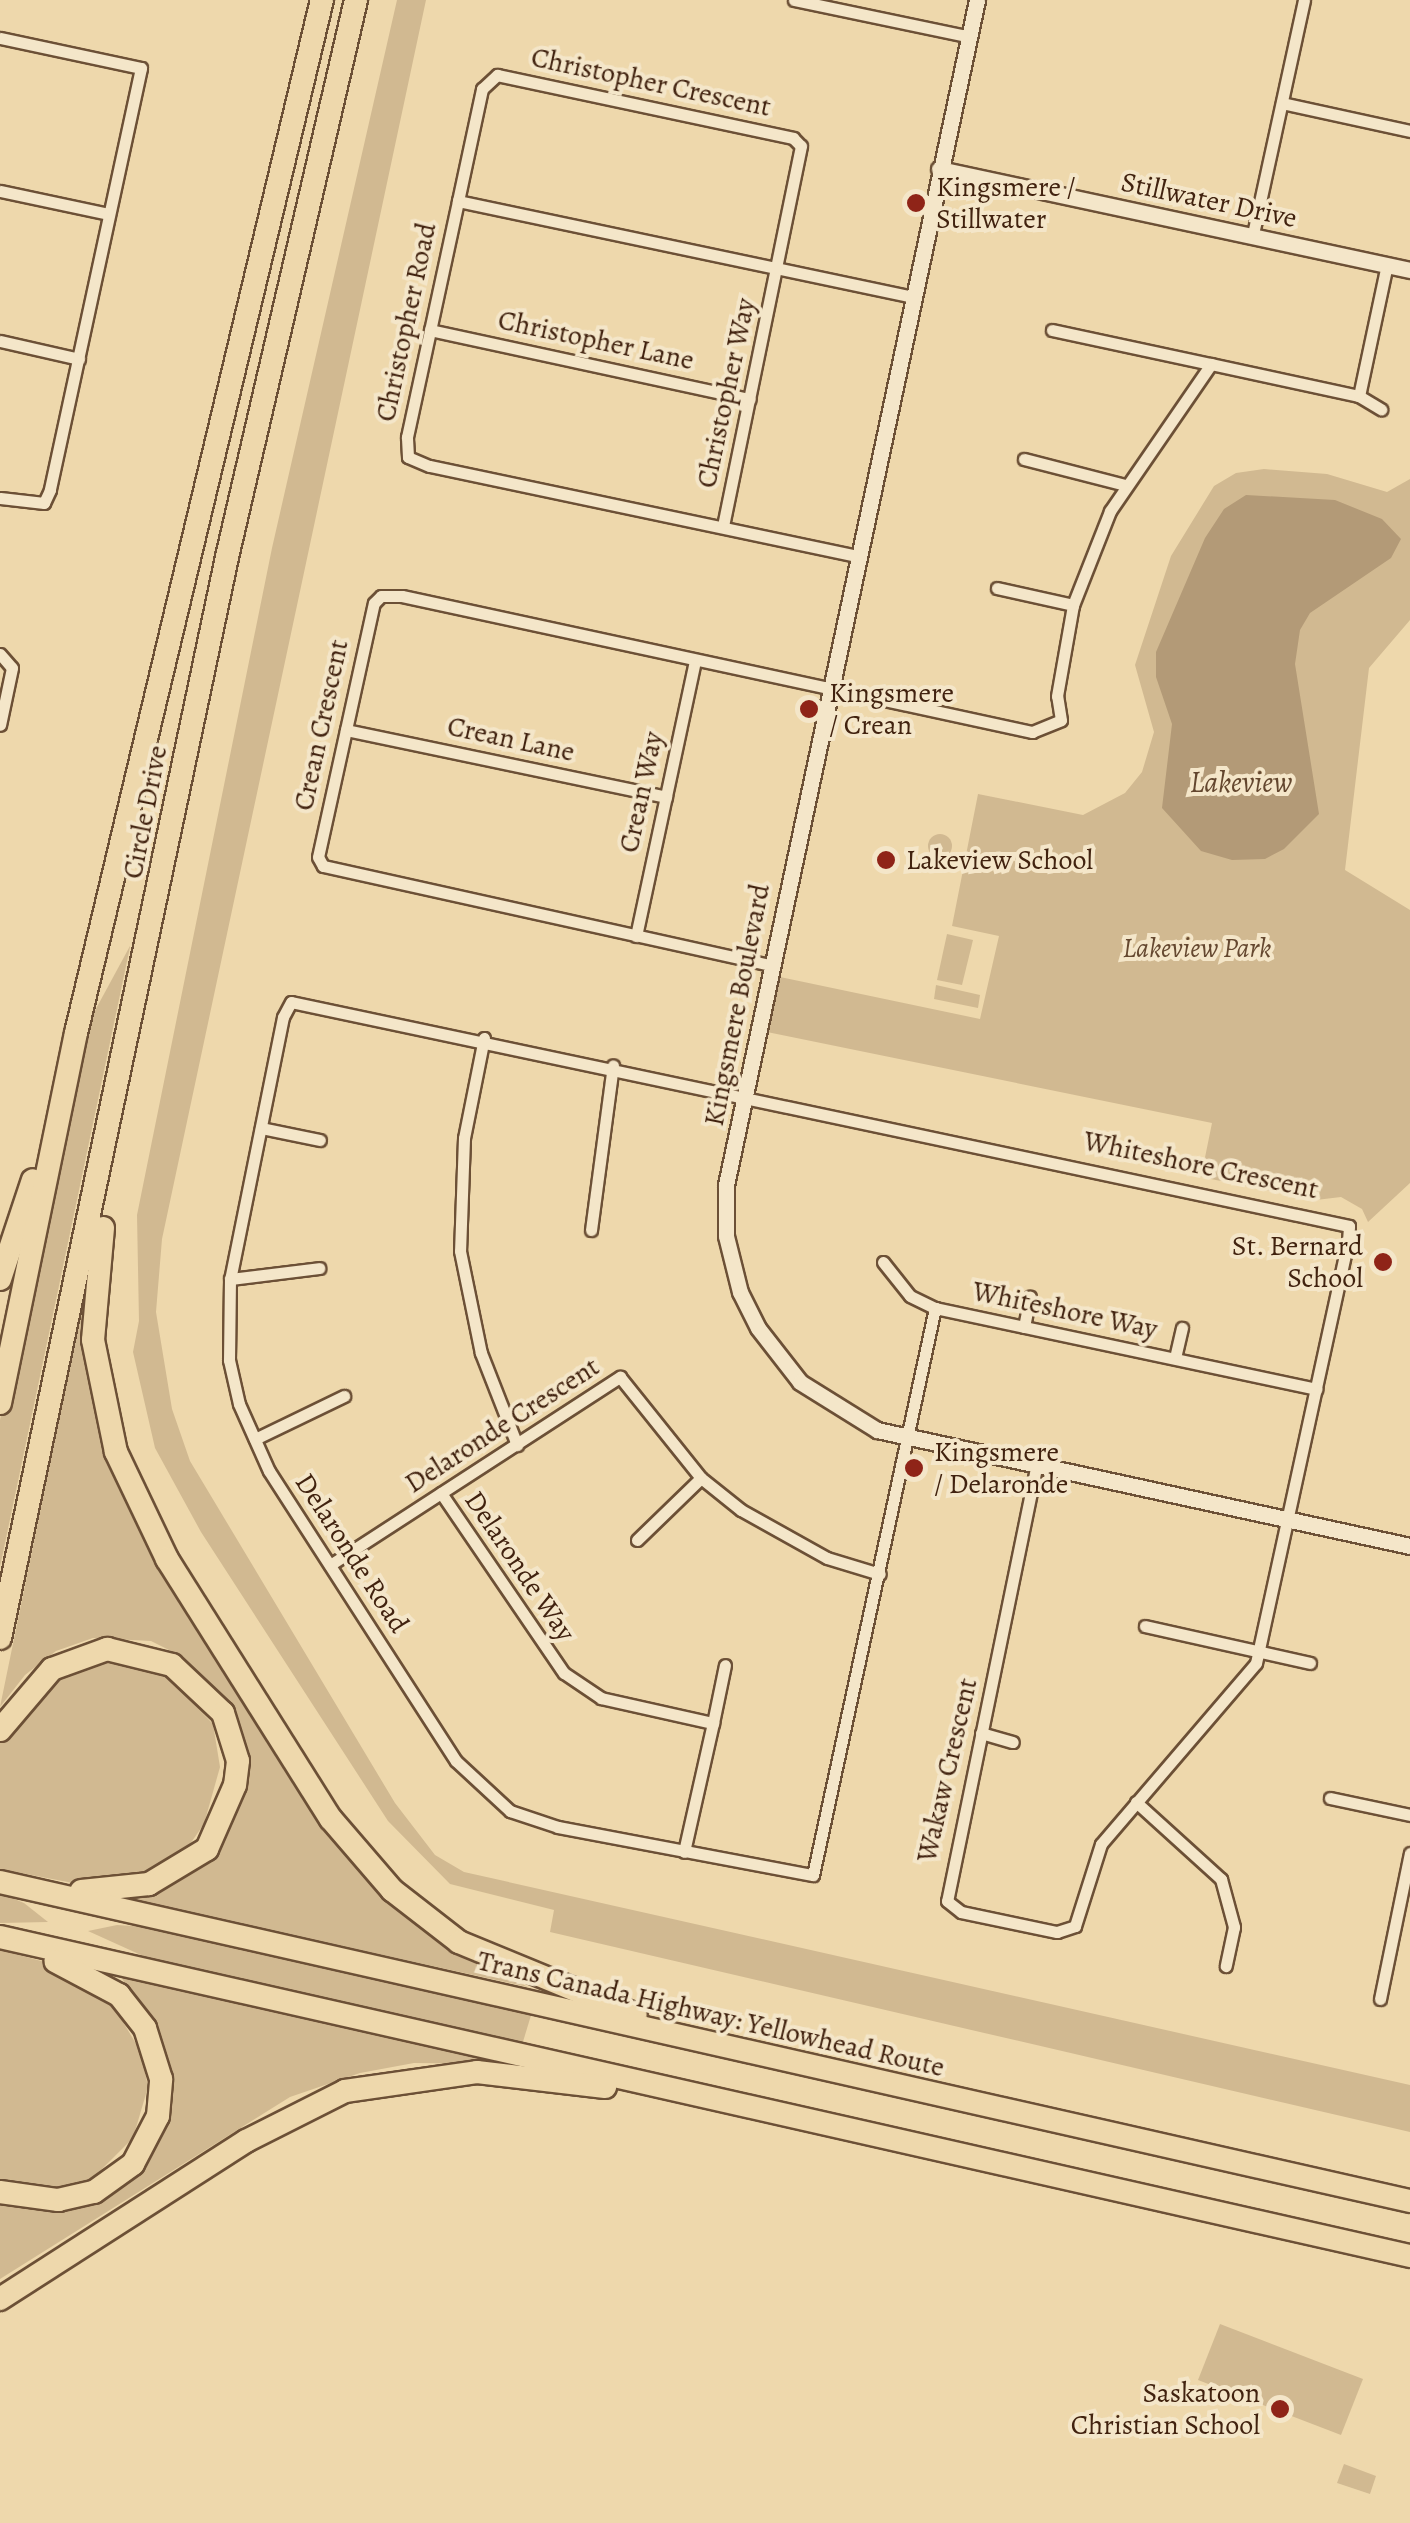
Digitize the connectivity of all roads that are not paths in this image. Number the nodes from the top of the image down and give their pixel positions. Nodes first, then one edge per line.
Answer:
1 (322, 0) edge
2 (356, 0) edge
3 (794, 0) edge
4 (977, 0) edge
5 (1304, 0) edge
6 (966, 36) junction
7 (0, 38) edge
8 (1282, 103) junction
9 (1410, 131) edge
10 (939, 169) junction
11 (0, 191) edge
12 (458, 201) junction
13 (109, 214) junction
14 (1253, 234) junction
15 (1387, 264) junction
16 (778, 269) junction
17 (1410, 270) edge
18 (912, 297) junction
19 (430, 330) junction
20 (1052, 330) dead end
21 (0, 342) edge
22 (79, 359) junction
23 (1211, 364) junction
24 (1359, 396) junction
25 (750, 398) junction
26 (1381, 409) dead end
27 (1024, 459) dead end
28 (1125, 485) junction
29 (0, 498) edge
30 (723, 527) junction
31 (858, 556) junction
32 (997, 588) dead end
33 (1073, 605) junction
34 (0, 654) edge
35 (695, 660) junction
36 (829, 687) junction
37 (0, 724) edge
38 (346, 730) junction
39 (666, 797) junction
40 (636, 936) junction
41 (770, 965) junction
42 (76, 1033) junction
43 (484, 1038) junction
44 (127, 1050) junction
45 (613, 1065) junction
46 (745, 1093) junction
47 (261, 1128) junction
48 (320, 1140) dead end
49 (591, 1230) dead end
50 (882, 1262) dead end
51 (319, 1268) dead end
52 (0, 1279) edge
53 (230, 1279) junction
54 (1030, 1297) dead end
55 (935, 1308) junction
56 (1024, 1327) junction
57 (1182, 1328) dead end
58 (1175, 1358) junction
59 (1316, 1388) junction
60 (344, 1396) dead end
61 (0, 1403) edge
62 (255, 1439) junction
63 (907, 1440) junction
64 (517, 1445) junction
65 (1036, 1468) junction
66 (701, 1478) junction
67 (441, 1494) junction
68 (1288, 1520) junction
69 (637, 1540) dead end
70 (1410, 1546) edge
71 (330, 1565) junction
72 (880, 1574) junction
73 (1145, 1626) dead end
74 (0, 1638) edge
75 (1259, 1652) junction
76 (1310, 1662) dead end
77 (725, 1665) dead end
78 (713, 1723) junction
79 (0, 1730) edge
80 (982, 1733) junction
81 (1013, 1742) dead end
82 (1330, 1798) dead end
83 (1136, 1802) junction
84 (1410, 1815) edge
85 (684, 1852) junction
86 (1410, 1853) edge
87 (0, 1882) edge
88 (0, 1939) edge
89 (1226, 1966) dead end
90 (1380, 1999) dead end
91 (772, 2060) junction
92 (769, 2110) junction
93 (0, 2192) edge
94 (1410, 2202) edge
95 (1410, 2256) edge
96 (0, 2299) edge

1 - 42 highway, Circle Drive
2 - 44 highway, Circle Drive
3 - 6 street
4 - 6 street, Kingsmere Boulevard
5 - 8 street
6 - 10 street, Kingsmere Boulevard
7 - 13 street
8 - 9 street
8 - 14 street
10 - 14 street, Stillwater Drive
10 - 18 street, Kingsmere Boulevard
11 - 13 street
12 - 16 street, Christopher Road
12 - 16 street, Christopher Crescent
12 - 19 street, Christopher Road
13 - 22 street
14 - 15 street, Stillwater Drive
15 - 17 street, Stillwater Drive
15 - 24 street
16 - 18 street, Christopher Road
16 - 25 street, Christopher Way
18 - 31 street, Kingsmere Boulevard
19 - 25 street, Christopher Lane
19 - 30 street, Christopher Road
20 - 23 street
21 - 22 street
22 - 29 street
23 - 24 street
23 - 28 street
24 - 26 street
25 - 30 street, Christopher Way
27 - 28 street
28 - 33 street
30 - 31 street, Christopher Road
31 - 36 street, Kingsmere Boulevard
32 - 33 street
33 - 36 street, Crean Crescent
34 - 37 street
35 - 36 street, Crean Crescent
35 - 38 street, Crean Crescent
35 - 39 street, Crean Way
36 - 41 street, Kingsmere Boulevard
38 - 39 street, Crean Lane
38 - 40 street, Crean Crescent
39 - 40 street, Crean Way
40 - 41 street, Crean Crescent
41 - 46 street, Kingsmere Boulevard
42 - 52 highway
42 - 61 highway, Circle Drive
43 - 45 street, Delaronde Road
43 - 47 street, Delaronde Road
43 - 64 street
44 - 74 highway, Circle Drive
44 - 91 highway
45 - 46 street, Delaronde Road
45 - 49 street
46 - 59 street, Whiteshore Crescent
46 - 63 street, Kingsmere Boulevard
47 - 48 street
47 - 53 street, Delaronde Road
50 - 55 street
51 - 53 street
53 - 62 street, Delaronde Road
54 - 56 street
55 - 56 street, Whiteshore Way
55 - 63 street, Whiteshore Way
56 - 58 street, Whiteshore Way
57 - 58 street
58 - 59 street, Whiteshore Way
59 - 68 street, Whiteshore Crescent
60 - 62 street
62 - 71 street, Delaronde Road
63 - 65 street, Kingsmere Boulevard
63 - 72 street, Delaronde Road
64 - 66 street, Delaronde Crescent
64 - 67 street, Delaronde Crescent
65 - 68 street, Kingsmere Boulevard
65 - 80 street, Wakaw Crescent
66 - 69 street
66 - 72 street, Delaronde Crescent
67 - 71 street, Delaronde Crescent
67 - 78 street, Delaronde Way
68 - 70 street, Kingsmere Boulevard
68 - 75 street, Wakaw Crescent
71 - 85 street, Delaronde Road
72 - 85 street, Delaronde Road
73 - 75 street
75 - 76 street
75 - 83 street, Wakaw Crescent
77 - 78 street
78 - 85 street
79 - 87 highway
80 - 81 street
80 - 83 street, Wakaw Crescent
82 - 84 street
83 - 89 street
86 - 90 street
87 - 91 highway, Trans Canada Highway: Yellowhead Route
88 - 92 highway
88 - 93 highway
91 - 94 highway, Trans Canada Highway: Yellowhead Route
92 - 95 highway
92 - 96 highway

